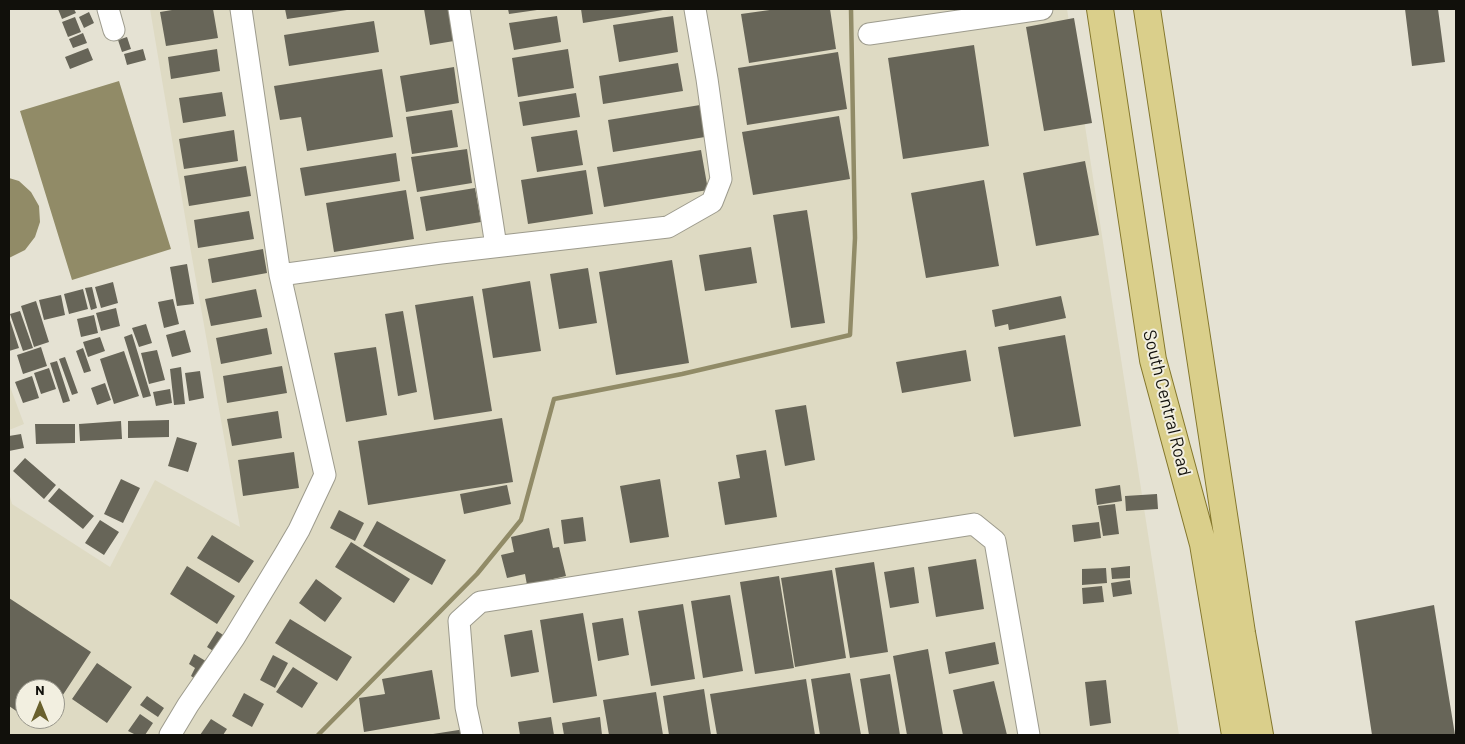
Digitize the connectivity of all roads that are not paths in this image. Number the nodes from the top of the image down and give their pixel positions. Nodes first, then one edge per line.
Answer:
1 (108, 9) edge
2 (241, 9) edge
3 (460, 9) edge
4 (695, 9) edge
5 (1042, 9) edge
6 (1100, 9) edge
7 (1147, 9) edge
8 (114, 30) dead end
9 (869, 34) dead end
10 (496, 246) junction
11 (280, 275) junction
12 (170, 735) edge
13 (472, 735) edge
14 (1028, 735) edge
15 (1235, 735) edge
16 (1260, 735) edge

1 - 8 street
2 - 11 street
3 - 10 street
4 - 10 street
5 - 9 street
6 - 15 main road, South Central Road
7 - 16 main road, South Central Road
10 - 11 street
11 - 12 street
13 - 14 street

